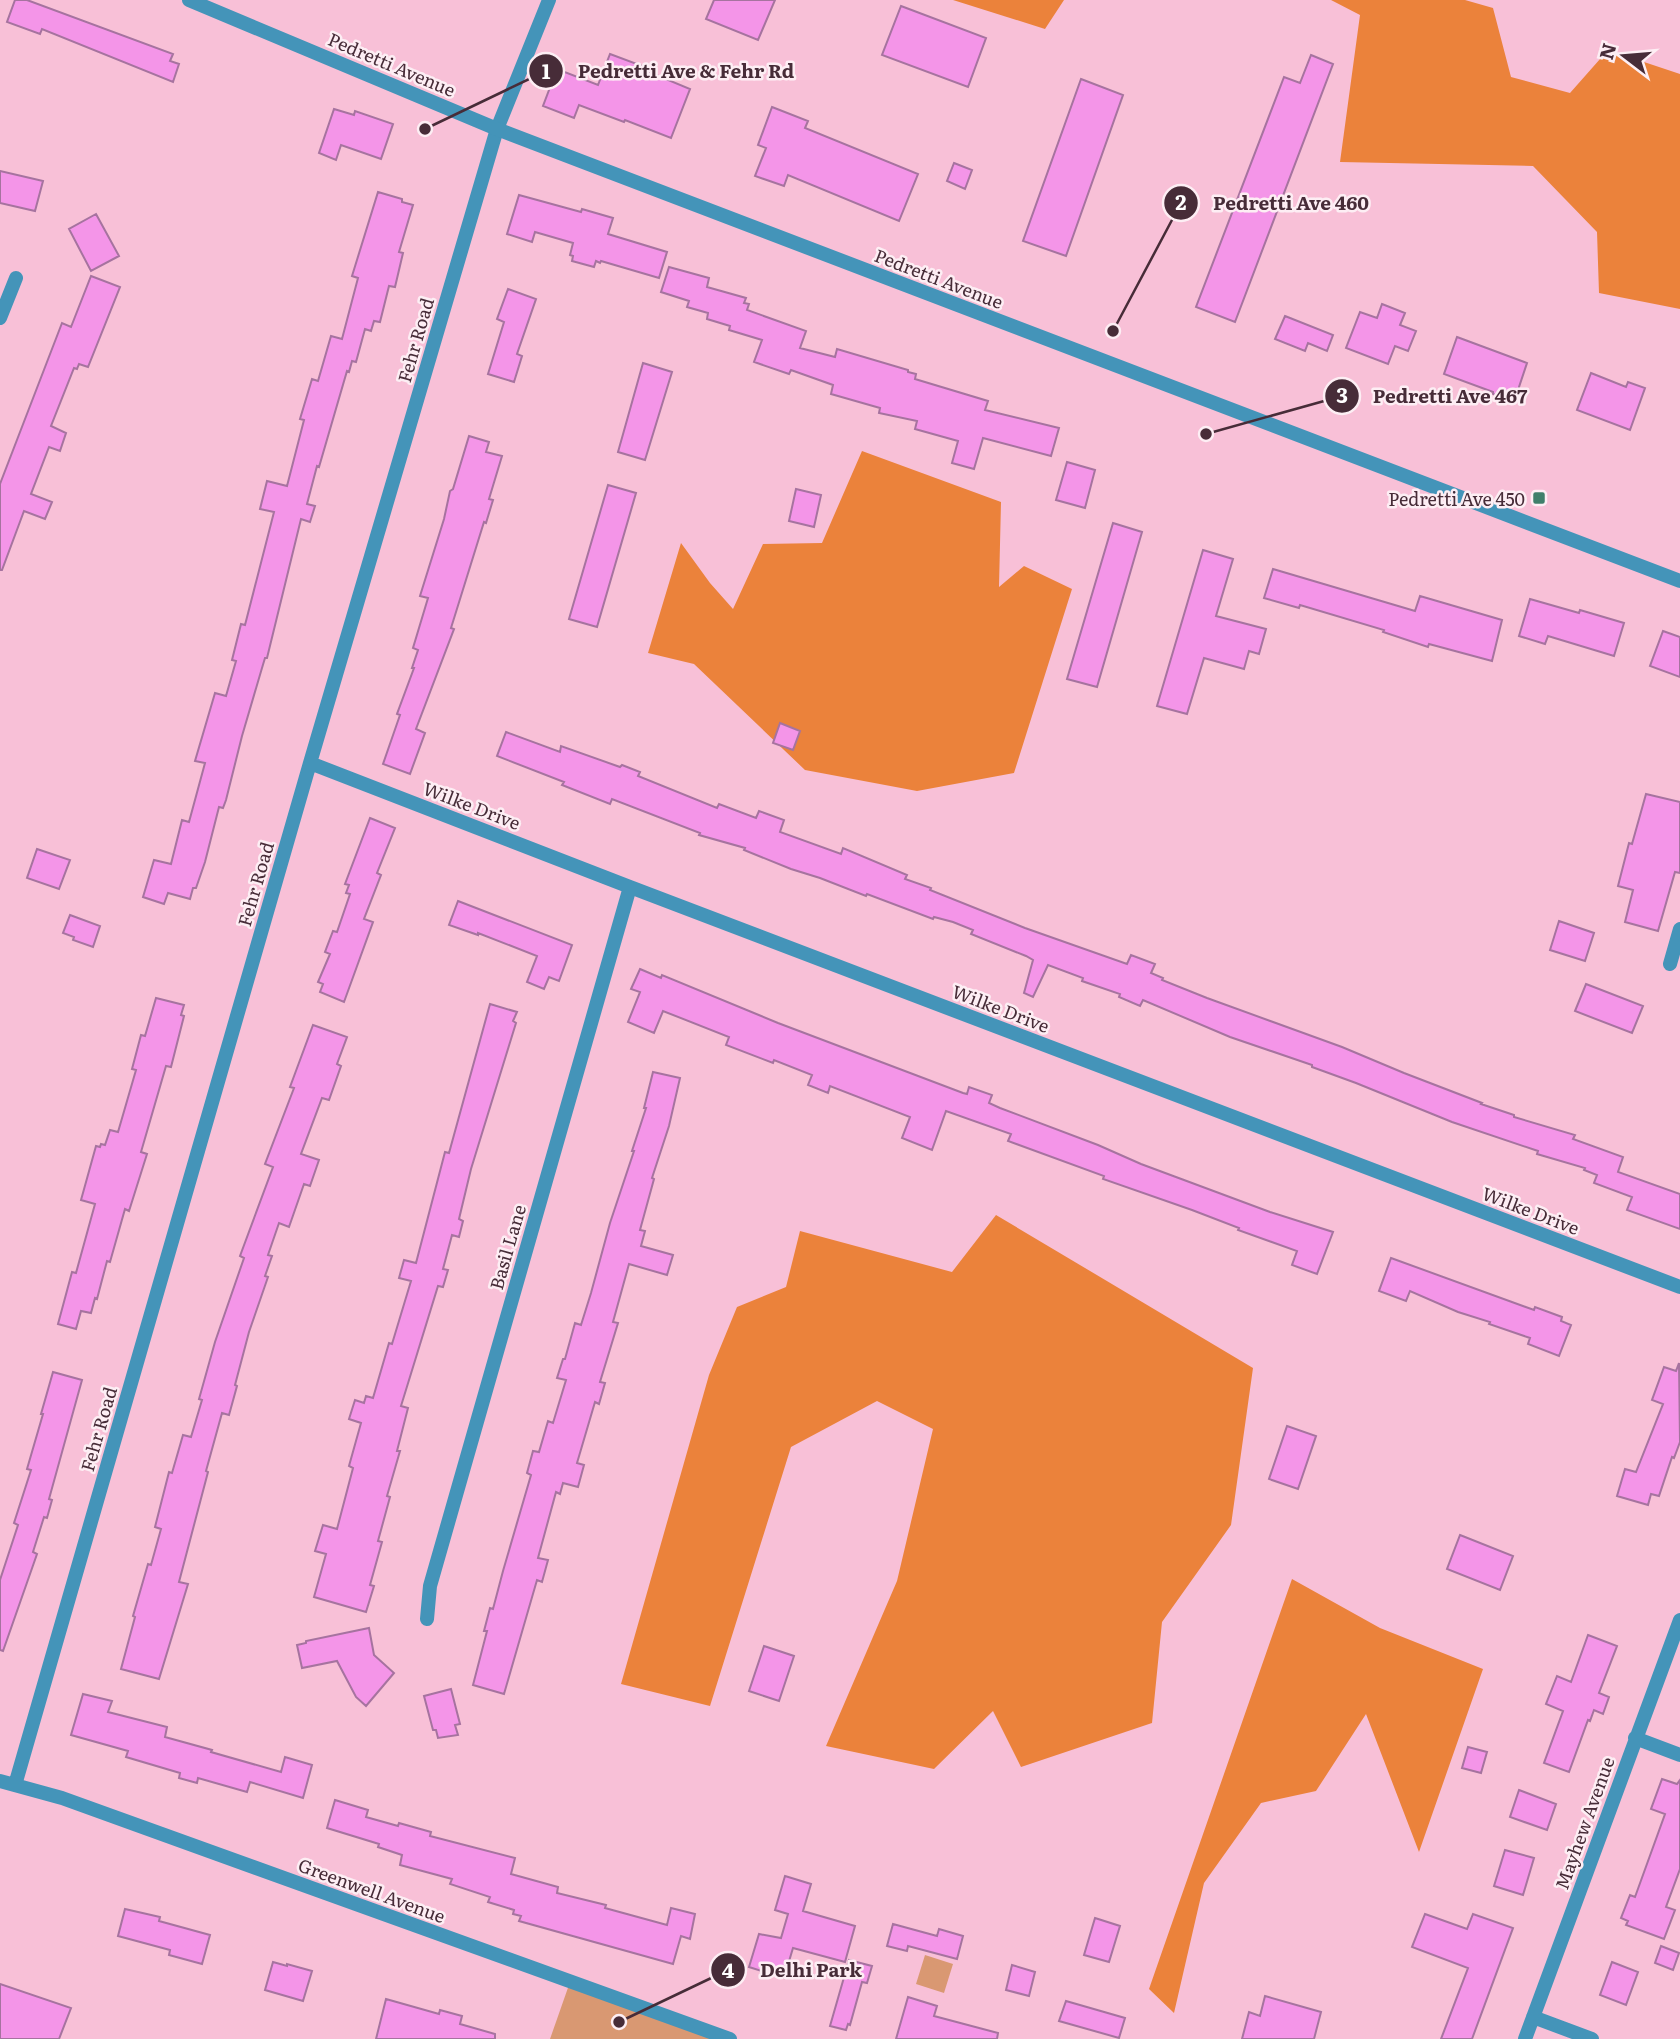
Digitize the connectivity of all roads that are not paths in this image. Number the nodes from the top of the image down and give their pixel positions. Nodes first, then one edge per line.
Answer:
1 (189, 0) edge
2 (549, 0) edge
3 (497, 129) junction
4 (16, 278) dead end
5 (0, 318) edge
6 (1680, 580) edge
7 (310, 763) junction
8 (630, 887) junction
9 (1680, 929) edge
10 (1670, 964) dead end
11 (1680, 1287) edge
12 (427, 1619) dead end
13 (1680, 1620) edge
14 (1635, 1738) junction
15 (1680, 1755) edge
16 (0, 1781) edge
17 (15, 1785) junction
18 (1533, 2017) junction
19 (730, 2039) edge
20 (1525, 2039) edge
21 (1592, 2039) edge

1 - 3 street, Pedretti Avenue
2 - 3 street, Fehr Road
3 - 6 street, Pedretti Avenue
3 - 7 street, Fehr Road
4 - 5 street
7 - 8 street, Wilke Drive
7 - 17 street, Fehr Road
8 - 11 street, Wilke Drive
8 - 12 street, Basil Lane
9 - 10 street
13 - 14 street, Mayhew Avenue
14 - 15 street
14 - 18 street, Mayhew Avenue
16 - 17 street, Greenwell Avenue
17 - 19 street, Greenwell Avenue
18 - 20 street, Mayhew Avenue
18 - 21 street

